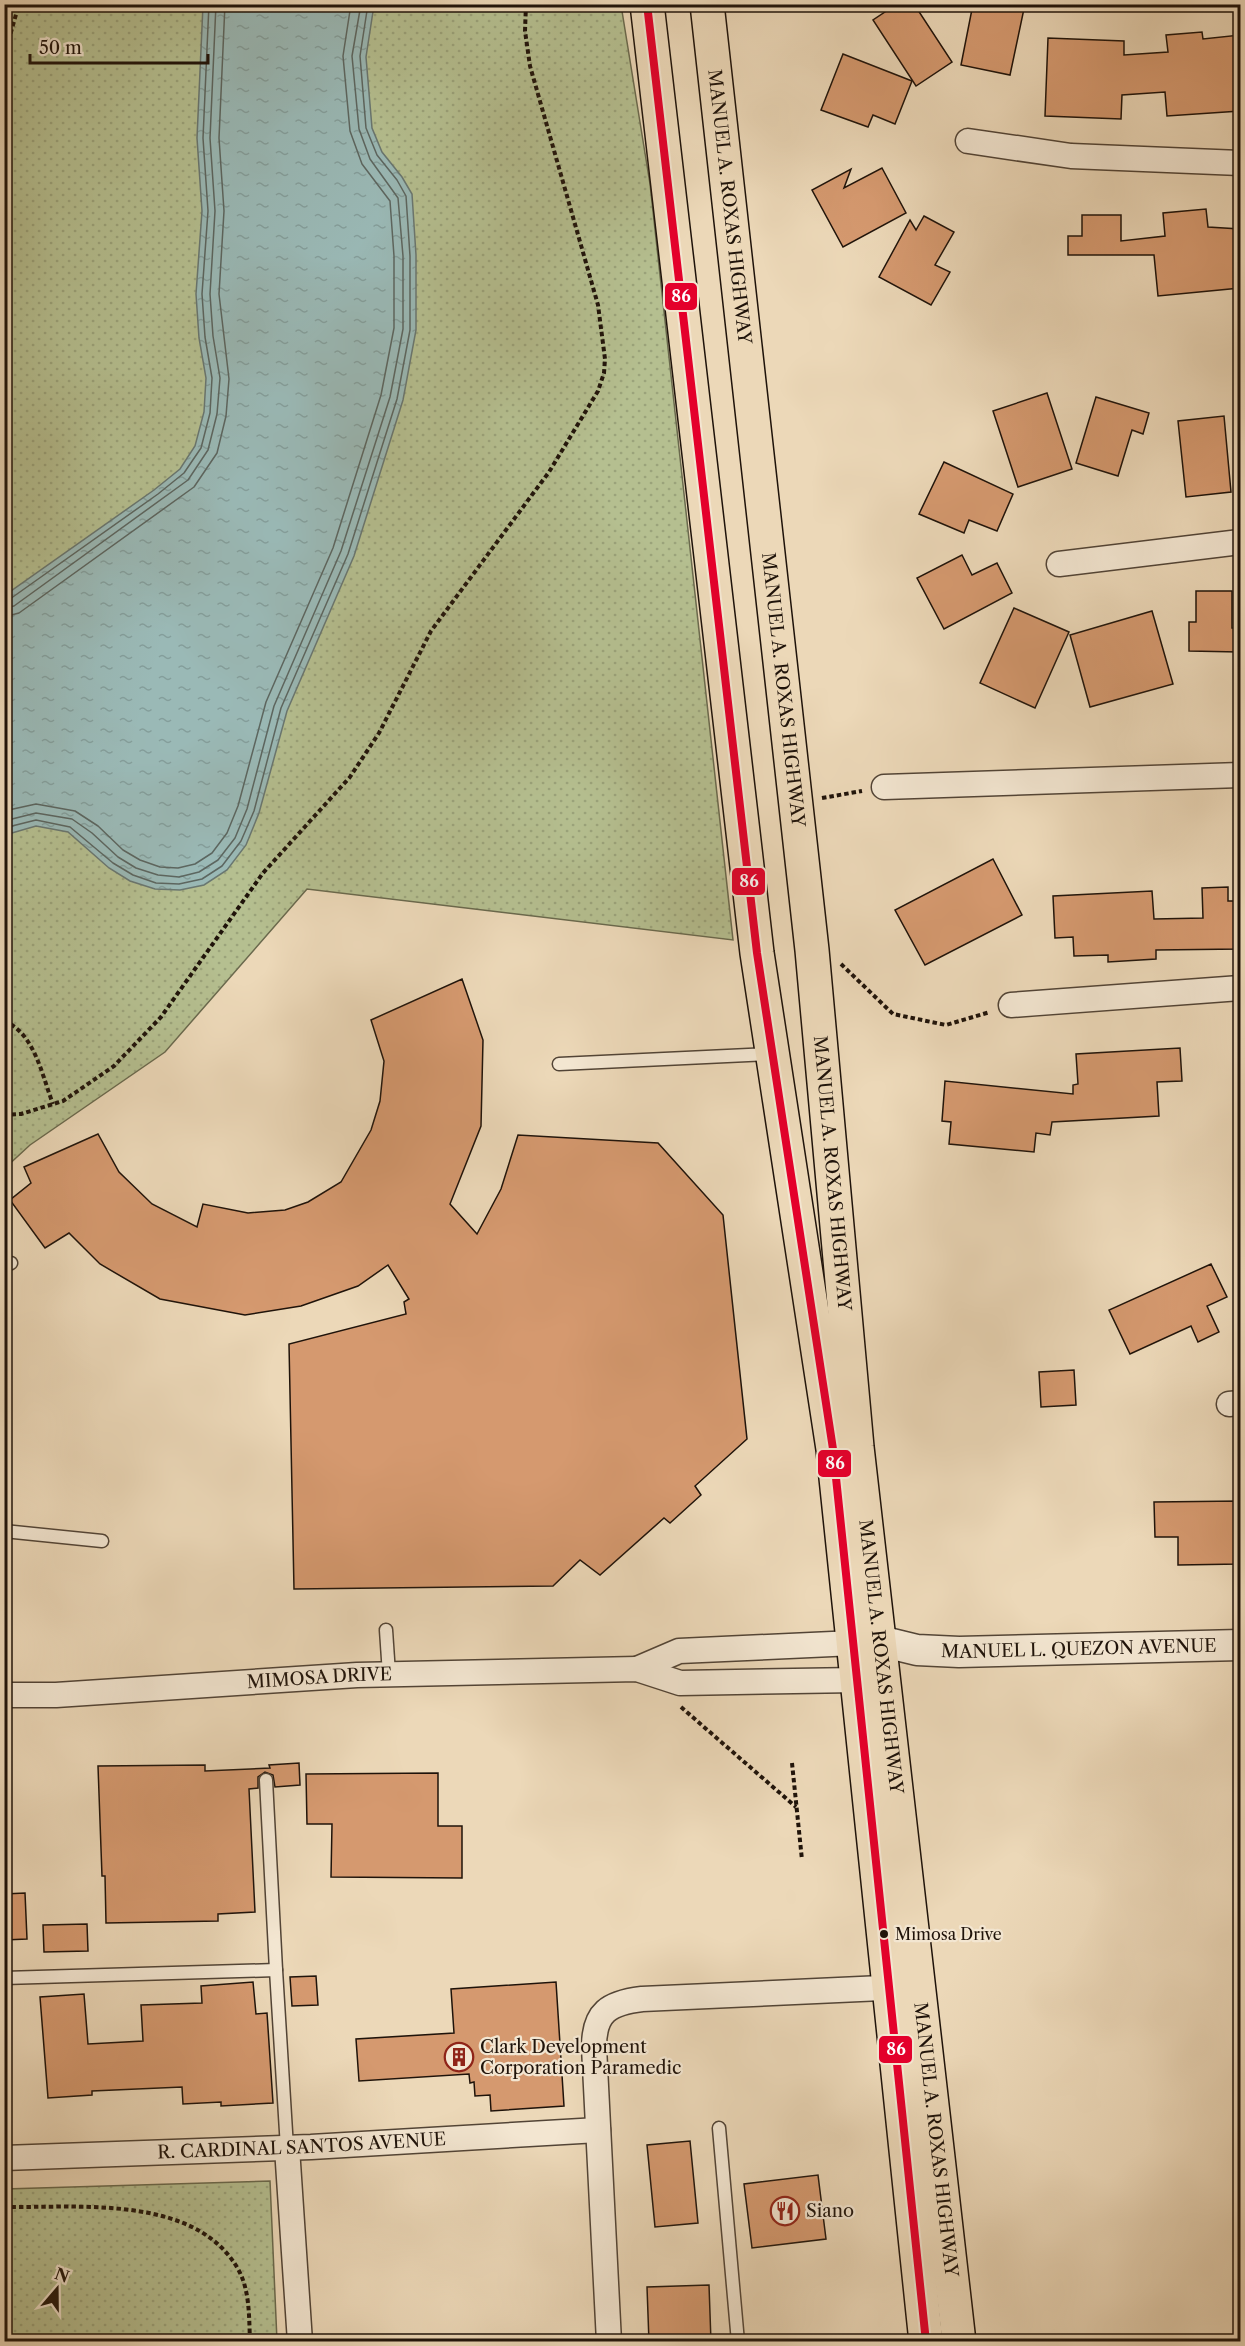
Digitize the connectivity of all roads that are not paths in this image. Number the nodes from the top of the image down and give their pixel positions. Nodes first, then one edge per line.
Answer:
1 (647, 4) edge
2 (707, 4) edge
3 (968, 141) dead end
4 (1240, 162) edge
5 (1240, 542) edge
6 (1059, 564) dead end
7 (1240, 775) edge
8 (884, 787) road end
9 (1240, 988) edge
10 (1011, 1005) road end
11 (772, 1054) junction
12 (559, 1064) dead end
13 (4, 1532) edge
14 (102, 1541) dead end
15 (386, 1630) dead end
16 (867, 1642) junction
17 (1240, 1645) edge
18 (917, 1650) junction
19 (637, 1669) junction
20 (389, 1674) junction
21 (871, 1679) junction
22 (4, 1695) edge
23 (266, 1780) dead end
24 (276, 1970) junction
25 (4, 1978) edge
26 (905, 1987) junction
27 (719, 2128) dead end
28 (598, 2130) junction
29 (287, 2148) junction
30 (4, 2158) edge
31 (300, 2342) edge
32 (609, 2342) edge
33 (738, 2342) edge
34 (926, 2342) edge
35 (958, 2342) edge

1 - 11 main road, MANUEL A. ROXAS HIGHWAY
2 - 16 main road, MANUEL A. ROXAS HIGHWAY
3 - 4 street
5 - 6 street
7 - 8 street
9 - 10 street
11 - 12 lane
11 - 16 main road, MANUEL A. ROXAS HIGHWAY
13 - 14 lane
15 - 20 lane
16 - 18 street, MANUEL L. QUEZON AVENUE
16 - 19 street, MIMOSA DRIVE
16 - 21 main road, MANUEL A. ROXAS HIGHWAY
17 - 18 street, MANUEL L. QUEZON AVENUE
18 - 21 street, MANUEL L. QUEZON AVENUE
19 - 20 street, MIMOSA DRIVE
19 - 21 street, MIMOSA DRIVE
20 - 22 street, MIMOSA DRIVE
21 - 26 main road, MANUEL A. ROXAS HIGHWAY
23 - 24 lane
24 - 25 lane
24 - 29 lane
26 - 28 street
26 - 34 main road, MANUEL A. ROXAS HIGHWAY
26 - 35 main road, MANUEL A. ROXAS HIGHWAY
27 - 33 lane
28 - 29 street, R. CARDINAL SANTOS AVENUE
28 - 32 street
29 - 30 street, R. CARDINAL SANTOS AVENUE
29 - 31 street

